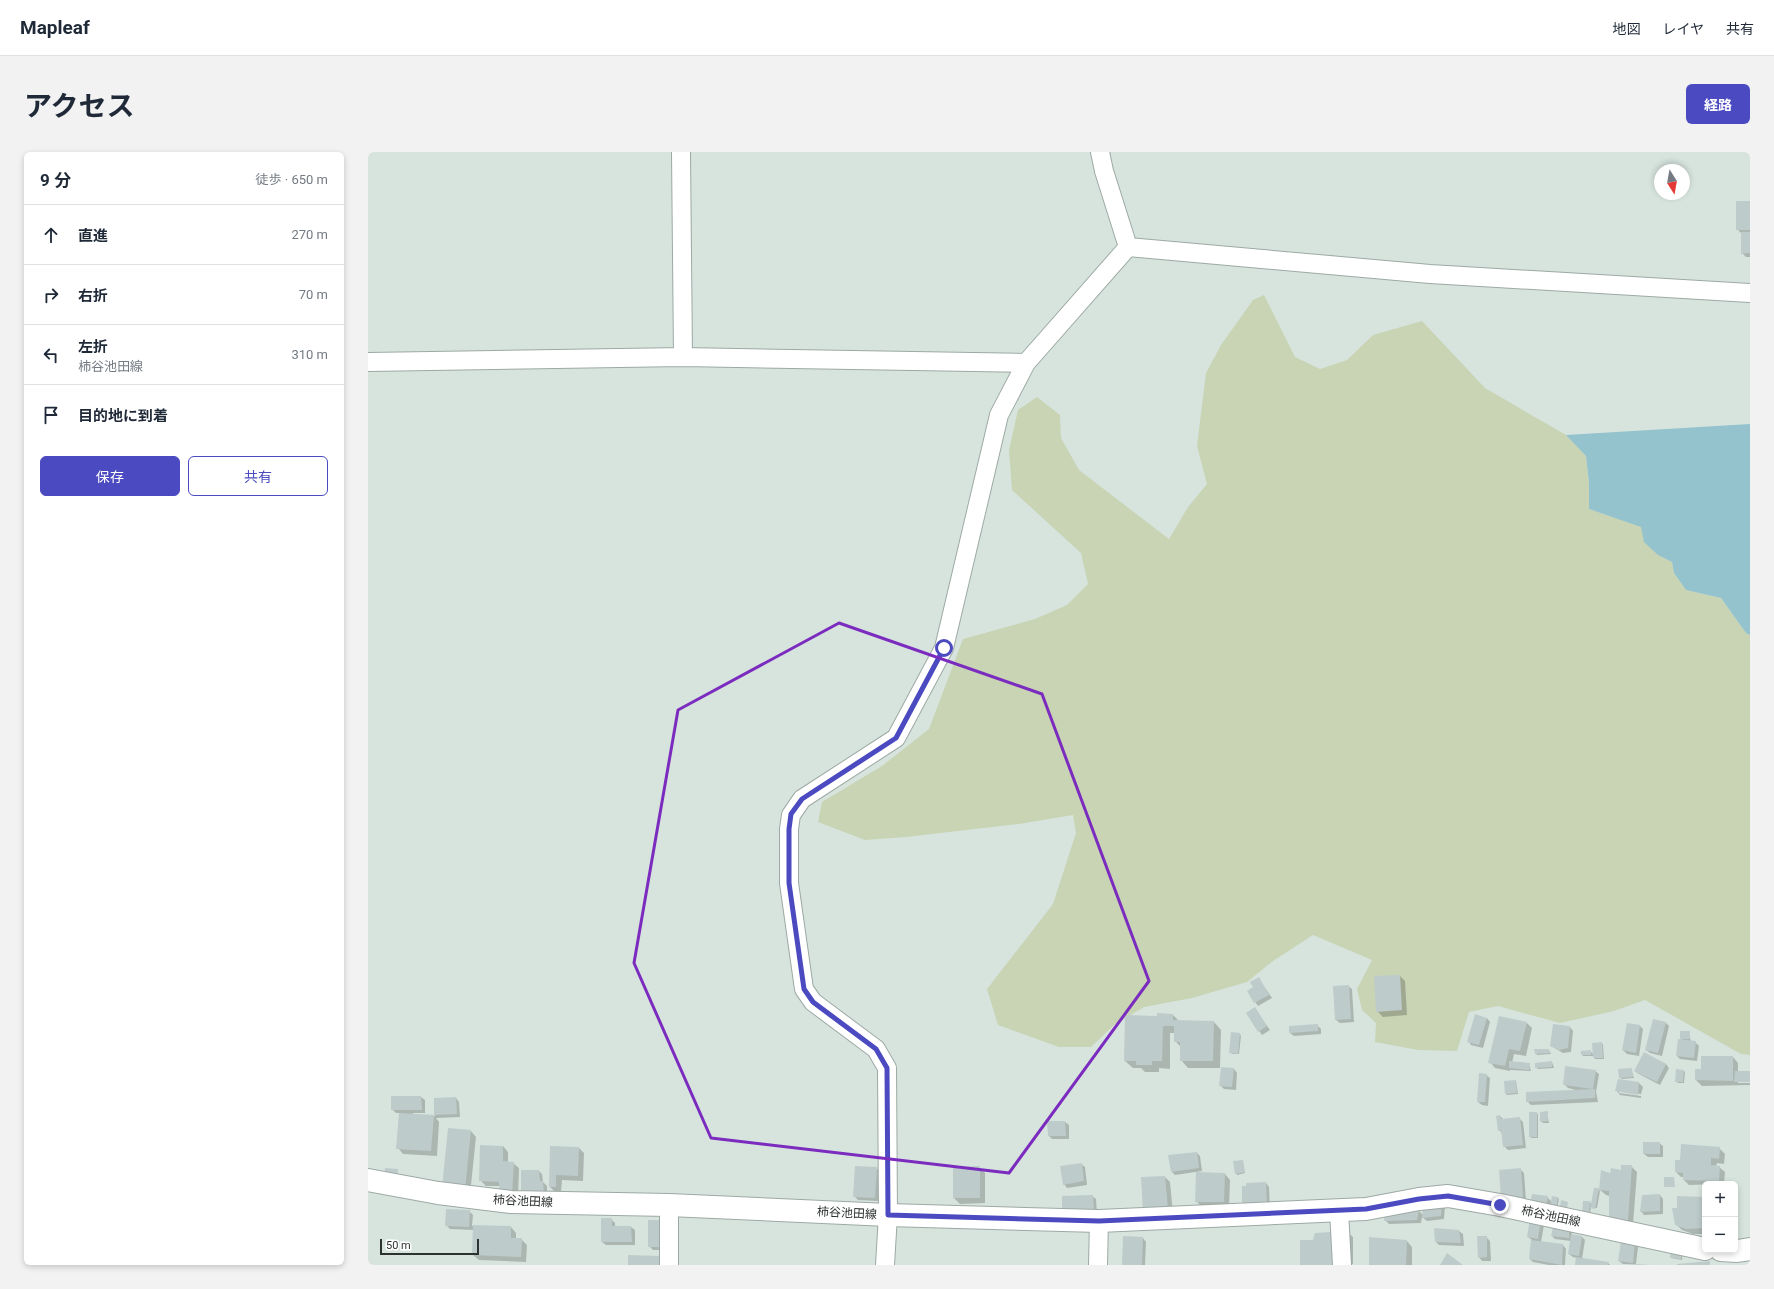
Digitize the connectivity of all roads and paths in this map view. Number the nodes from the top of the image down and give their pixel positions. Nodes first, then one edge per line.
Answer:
1 (681, 152) edge
2 (1100, 152) edge
3 (1128, 247) junction
4 (1750, 293) edge
5 (683, 357) junction
6 (368, 362) edge
7 (1026, 363) junction
8 (368, 1180) edge
9 (669, 1205) junction
10 (1339, 1210) junction
11 (888, 1215) junction
12 (1099, 1221) junction
13 (1702, 1248) edge
14 (1750, 1249) edge
15 (1738, 1251) edge
16 (669, 1265) edge
17 (885, 1265) edge
18 (1098, 1265) edge
19 (1342, 1265) edge

1 - 5 street
2 - 3 street
3 - 4 street
3 - 7 street
5 - 6 street
5 - 7 street
7 - 11 street
8 - 9 main road, 柿谷池田線
9 - 11 main road, 柿谷池田線
9 - 16 street
10 - 12 main road, 柿谷池田線
10 - 13 main road, 柿谷池田線
10 - 19 street
11 - 12 main road, 柿谷池田線
11 - 17 street
12 - 18 street
14 - 15 main road

